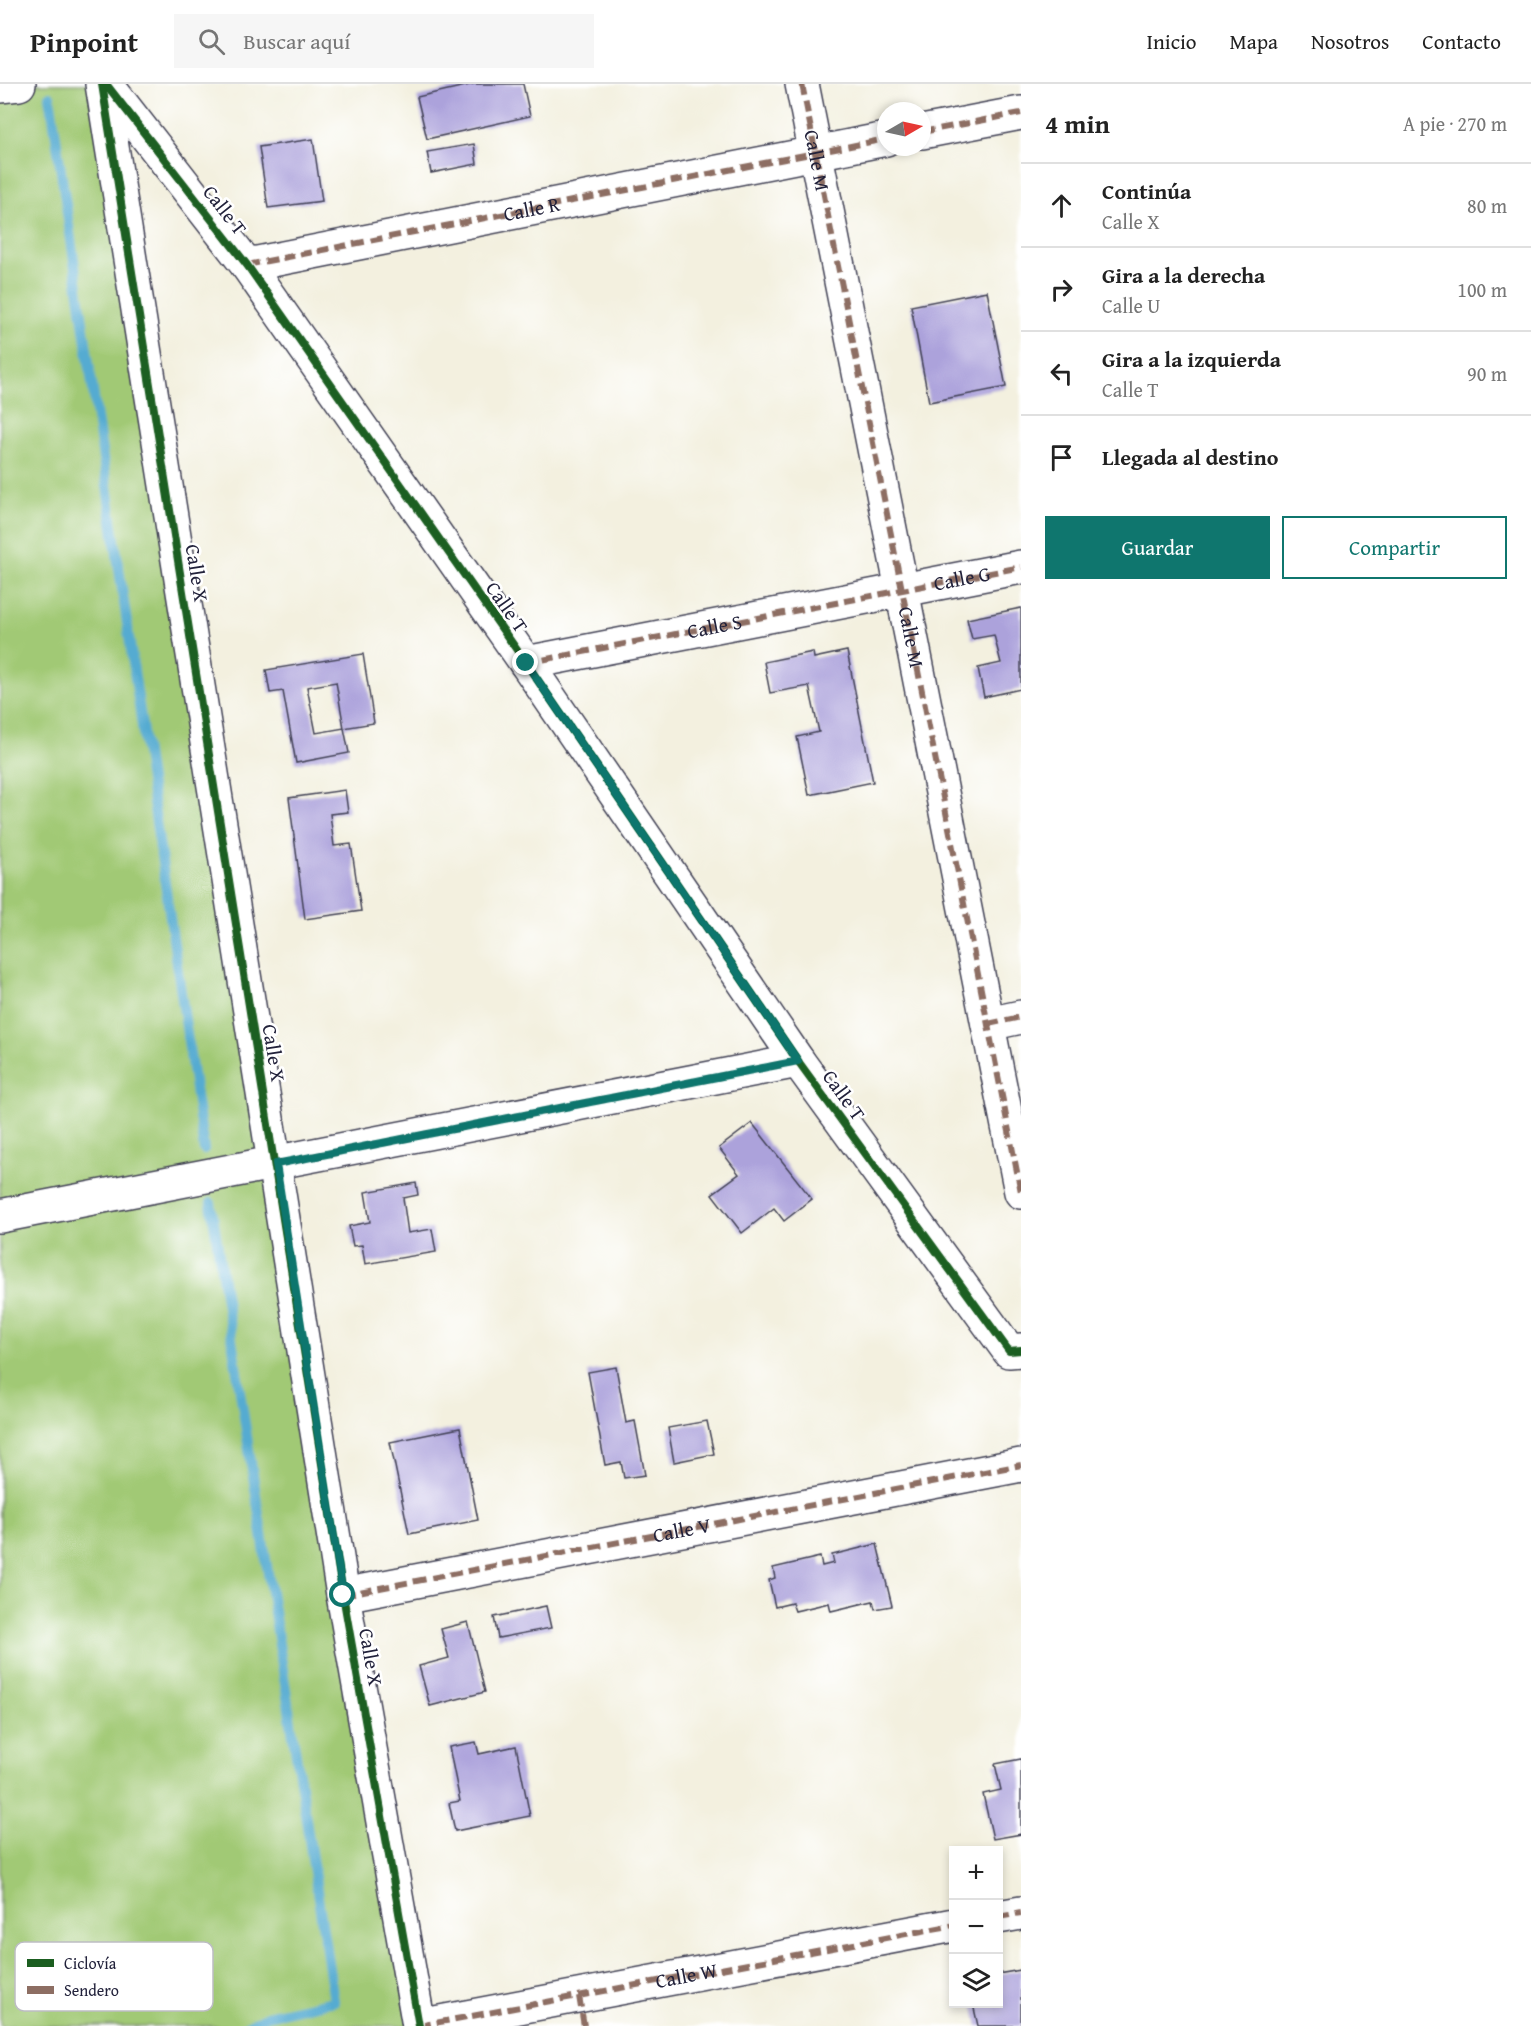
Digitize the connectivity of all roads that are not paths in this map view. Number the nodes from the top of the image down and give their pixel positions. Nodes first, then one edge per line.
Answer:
1 (19, 84) edge
2 (102, 84) edge
3 (106, 84) edge
4 (802, 84) edge
5 (0, 86) edge
6 (1021, 113) edge
7 (931, 130) edge
8 (877, 141) edge
9 (816, 153) junction
10 (247, 266) junction
11 (1021, 567) edge
12 (902, 590) junction
13 (526, 663) junction
14 (1021, 1017) edge
15 (988, 1024) junction
16 (798, 1061) junction
17 (276, 1164) junction
18 (1021, 1192) edge
19 (0, 1216) edge
20 (1021, 1350) edge
21 (1021, 1465) edge
22 (343, 1595) junction
23 (1021, 1913) edge
24 (1003, 1916) edge
25 (949, 1926) edge
26 (419, 2026) edge

1 - 5 street
2 - 17 street, Calle X
3 - 10 street, Calle T
4 - 9 street, Calle M
6 - 7 street
8 - 9 street, Calle R
9 - 10 street, Calle R
9 - 12 street, Calle M
10 - 13 street, Calle T
11 - 12 street, Calle G
12 - 13 street, Calle S
12 - 15 street, Calle M
13 - 16 street, Calle T
14 - 15 street
15 - 18 street, Calle M
16 - 17 street
16 - 20 street, Calle T
17 - 19 street
17 - 22 street, Calle X
21 - 22 street, Calle V
22 - 26 street, Calle X
23 - 24 street
25 - 26 street, Calle W

